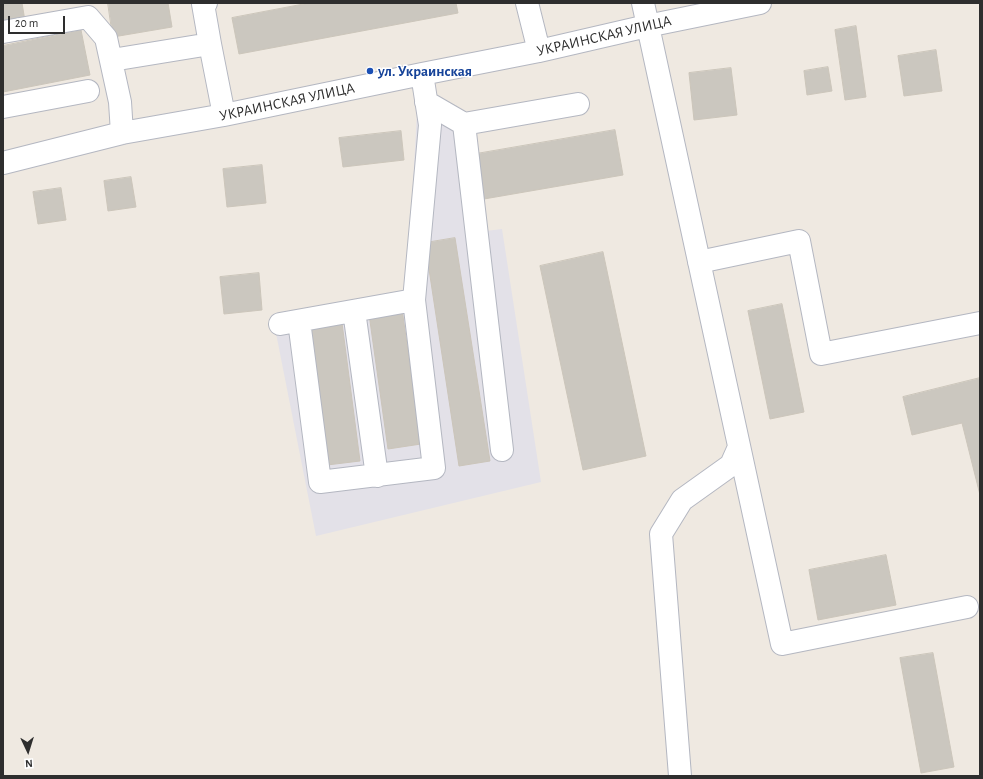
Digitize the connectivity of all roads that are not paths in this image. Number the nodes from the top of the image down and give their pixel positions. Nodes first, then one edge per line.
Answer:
1 (206, 3) edge
2 (527, 3) edge
3 (643, 3) edge
4 (760, 3) edge
5 (647, 26) junction
6 (3, 32) edge
7 (210, 44) junction
8 (539, 51) junction
9 (112, 60) junction
10 (422, 74) junction
11 (88, 91) dead end
12 (426, 102) junction
13 (578, 104) dead end
14 (3, 107) edge
15 (224, 115) junction
16 (464, 124) junction
17 (122, 133) junction
18 (3, 163) edge
19 (699, 262) junction
20 (414, 300) junction
21 (354, 311) junction
22 (980, 323) edge
23 (739, 447) junction
24 (502, 450) dead end
25 (377, 476) junction
26 (967, 608) dead end
27 (680, 776) edge

1 - 7 street
2 - 8 street
3 - 5 street
4 - 5 street, УКРАИНСКАЯ УЛИЦА
5 - 8 street, УКРАИНСКАЯ УЛИЦА
5 - 19 street
6 - 9 street
7 - 9 street
7 - 15 street
8 - 10 street, УКРАИНСКАЯ УЛИЦА
9 - 17 street
10 - 12 street
10 - 15 street, УКРАИНСКАЯ УЛИЦА
11 - 14 street
12 - 16 street
12 - 20 street
13 - 16 street
15 - 17 street, УКРАИНСКАЯ УЛИЦА
16 - 24 street
17 - 18 street, УКРАИНСКАЯ УЛИЦА
19 - 22 street
19 - 23 street
20 - 21 street
20 - 25 street
21 - 25 street
21 - 25 street
23 - 26 street
23 - 27 street

